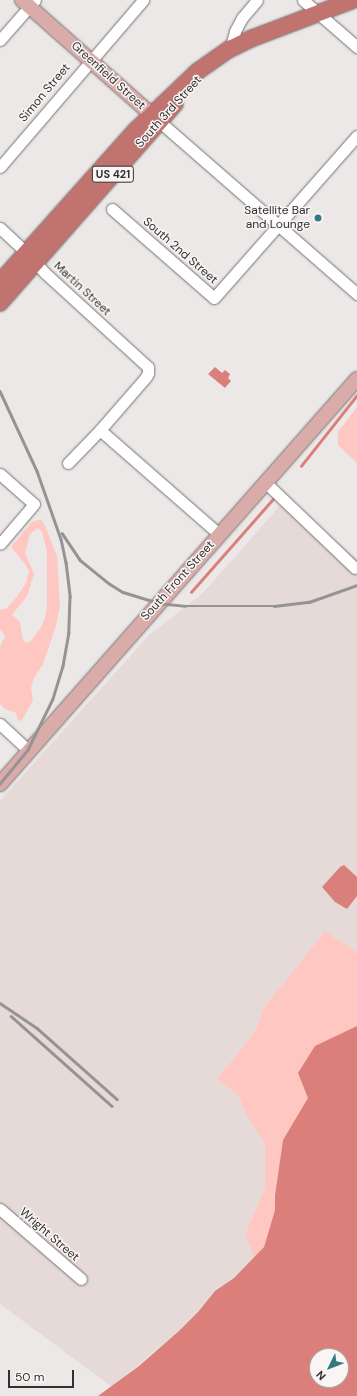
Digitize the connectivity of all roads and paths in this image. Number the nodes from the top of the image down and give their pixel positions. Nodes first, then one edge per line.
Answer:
1 (143, 0) edge
2 (257, 0) edge
3 (303, 0) edge
4 (352, 0) edge
5 (28, 2) edge
6 (319, 13) junction
7 (0, 40) edge
8 (357, 47) edge
9 (230, 49) junction
10 (90, 60) junction
11 (156, 118) junction
12 (357, 136) edge
13 (0, 167) edge
14 (112, 209) dead end
15 (279, 226) junction
16 (0, 228) edge
17 (31, 258) junction
18 (0, 282) edge
19 (357, 294) edge
20 (0, 303) edge
21 (357, 379) edge
22 (100, 430) junction
23 (68, 463) dead end
24 (0, 474) edge
25 (266, 483) junction
26 (220, 535) junction
27 (0, 544) edge
28 (355, 568) dead end
29 (0, 724) edge
30 (29, 751) junction
31 (0, 784) edge
32 (0, 1209) edge
33 (81, 1279) dead end

1 - 10 street, Simon Street
2 - 9 street
3 - 6 street
4 - 6 highway, US 421
5 - 7 street
5 - 10 main road, Greenfield Street
6 - 8 street
6 - 9 highway, US 421
9 - 11 highway, South 3rd Street / US 421
10 - 11 main road, Greenfield Street
10 - 13 street, Simon Street
11 - 15 street, Greenfield Street
11 - 17 highway, South 3rd Street / US 421
12 - 15 street, South 2nd Street
14 - 15 street, South 2nd Street
15 - 19 street, Greenfield Street
16 - 17 street, Martin Street
17 - 18 highway, South 3rd Street / US 421
17 - 20 highway, South 3rd Street / US 421
17 - 22 street, Martin Street
21 - 25 main road, South Front Street
22 - 23 street
22 - 26 street
24 - 27 street
25 - 26 main road, South Front Street
25 - 28 street
26 - 30 main road, South Front Street
29 - 30 street
30 - 31 main road, South Front Street
32 - 33 street, Wright Street

